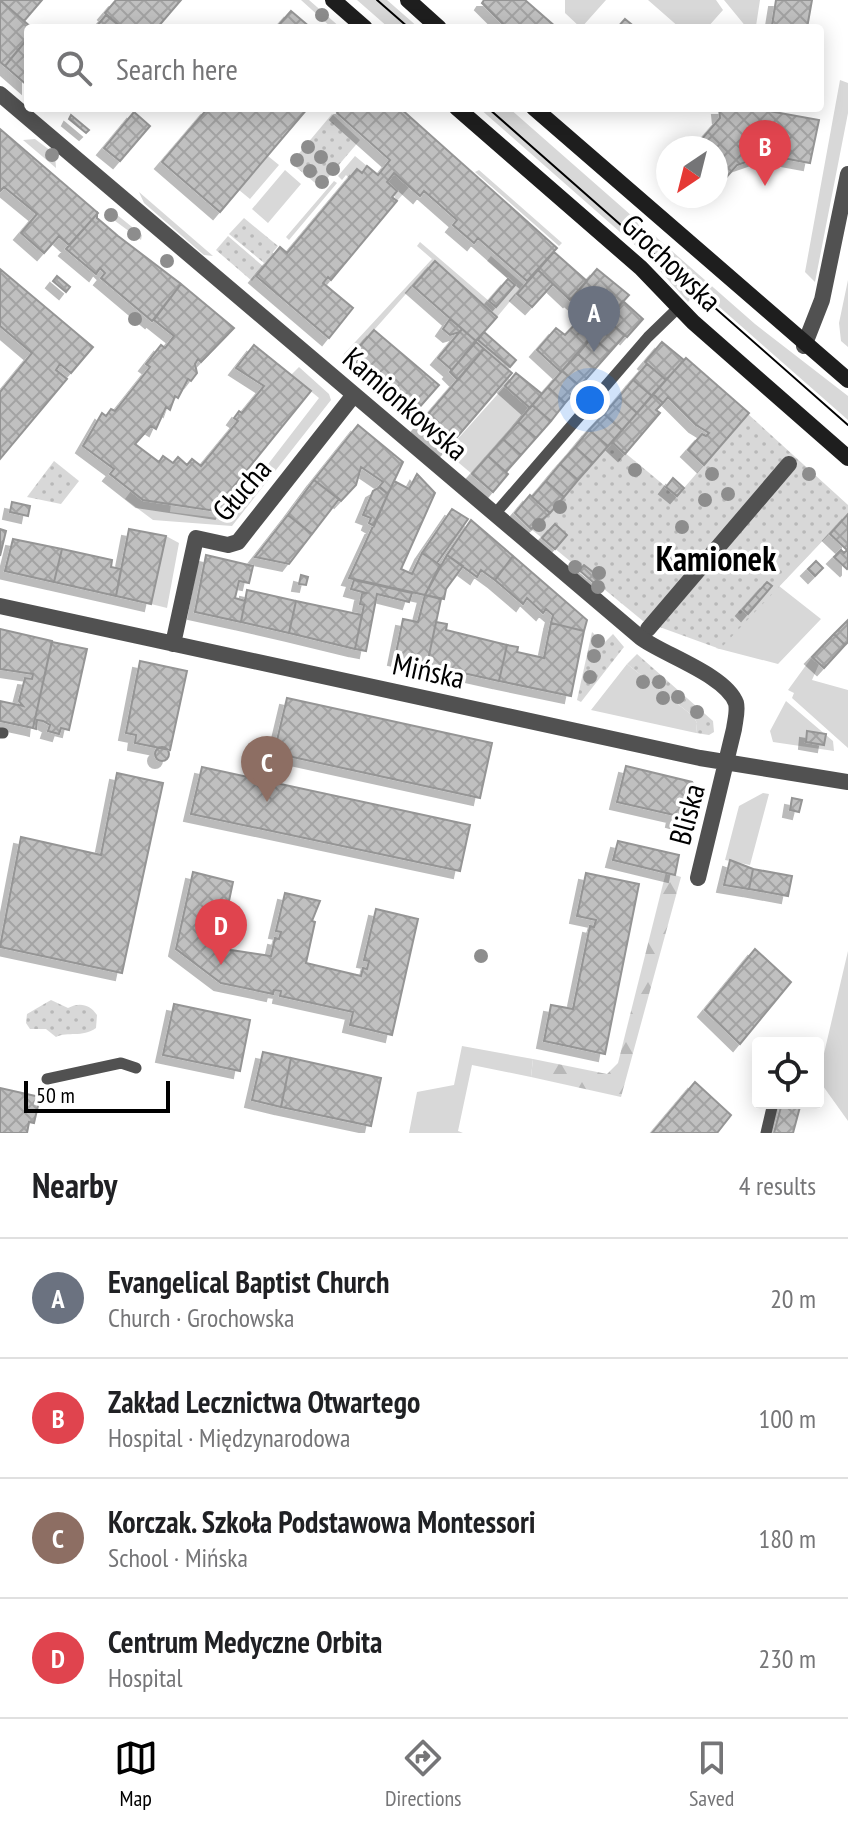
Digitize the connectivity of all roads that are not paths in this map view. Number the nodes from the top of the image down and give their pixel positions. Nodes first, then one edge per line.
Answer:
1 (333, 0) edge
2 (408, 0) edge
3 (360, 24) edge
4 (435, 24) edge
5 (0, 94) edge
6 (462, 112) edge
7 (539, 112) edge
8 (848, 174) edge
9 (679, 307) junction
10 (804, 346) junction
11 (848, 380) edge
12 (353, 396) junction
13 (848, 458) edge
14 (789, 464) dead end
15 (494, 515) junction
16 (0, 606) edge
17 (648, 629) dead end
18 (173, 644) junction
19 (727, 763) junction
20 (848, 782) edge
21 (698, 878) dead end
22 (136, 1068) dead end
23 (47, 1079) dead end
24 (772, 1109) edge
25 (766, 1133) edge

1 - 3 main road
2 - 4 main road
5 - 12 street, Kamionkowska
6 - 9 main road, Grochowska
7 - 10 main road, Grochowska
8 - 10 street
9 - 13 main road, Grochowska
9 - 15 lane
10 - 11 main road, Grochowska
12 - 15 street, Kamionkowska
12 - 18 street, Głucha
14 - 17 street
15 - 19 street, Kamionkowska
16 - 18 street, Mińska
18 - 19 street, Mińska
19 - 20 street, Mińska
19 - 21 street, Bliska
22 - 23 lane
24 - 25 lane

